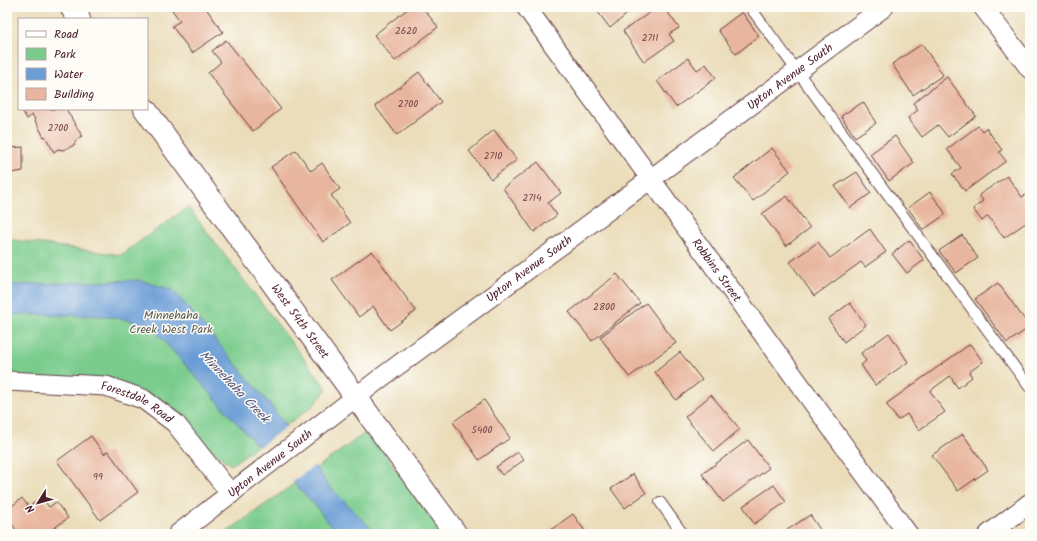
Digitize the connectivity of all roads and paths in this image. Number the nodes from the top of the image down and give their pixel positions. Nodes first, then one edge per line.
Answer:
1 (71, 7) edge
2 (526, 7) edge
3 (750, 7) edge
4 (884, 7) edge
5 (983, 7) edge
6 (78, 18) edge
7 (1024, 48) edge
8 (1030, 69) edge
9 (797, 72) junction
10 (145, 110) edge
11 (652, 180) junction
12 (7, 381) edge
13 (1030, 388) edge
14 (357, 398) junction
15 (231, 494) junction
16 (660, 502) dead end
17 (1030, 503) edge
18 (178, 534) edge
19 (456, 534) edge
20 (684, 534) edge
21 (908, 534) edge
22 (989, 534) edge

1 - 6 street
2 - 11 street, Robbins Street
3 - 9 lane
4 - 9 street, Upton Avenue South
5 - 7 street
7 - 8 street
9 - 11 street, Upton Avenue South
9 - 13 lane
10 - 14 street, West 54th Street
11 - 14 street, Upton Avenue South
11 - 21 street, Robbins Street
12 - 15 street, Forestdale Road
14 - 15 street, Upton Avenue South
14 - 19 street, West 54th Street
15 - 18 street, Upton Avenue South
16 - 20 lane
17 - 22 street

